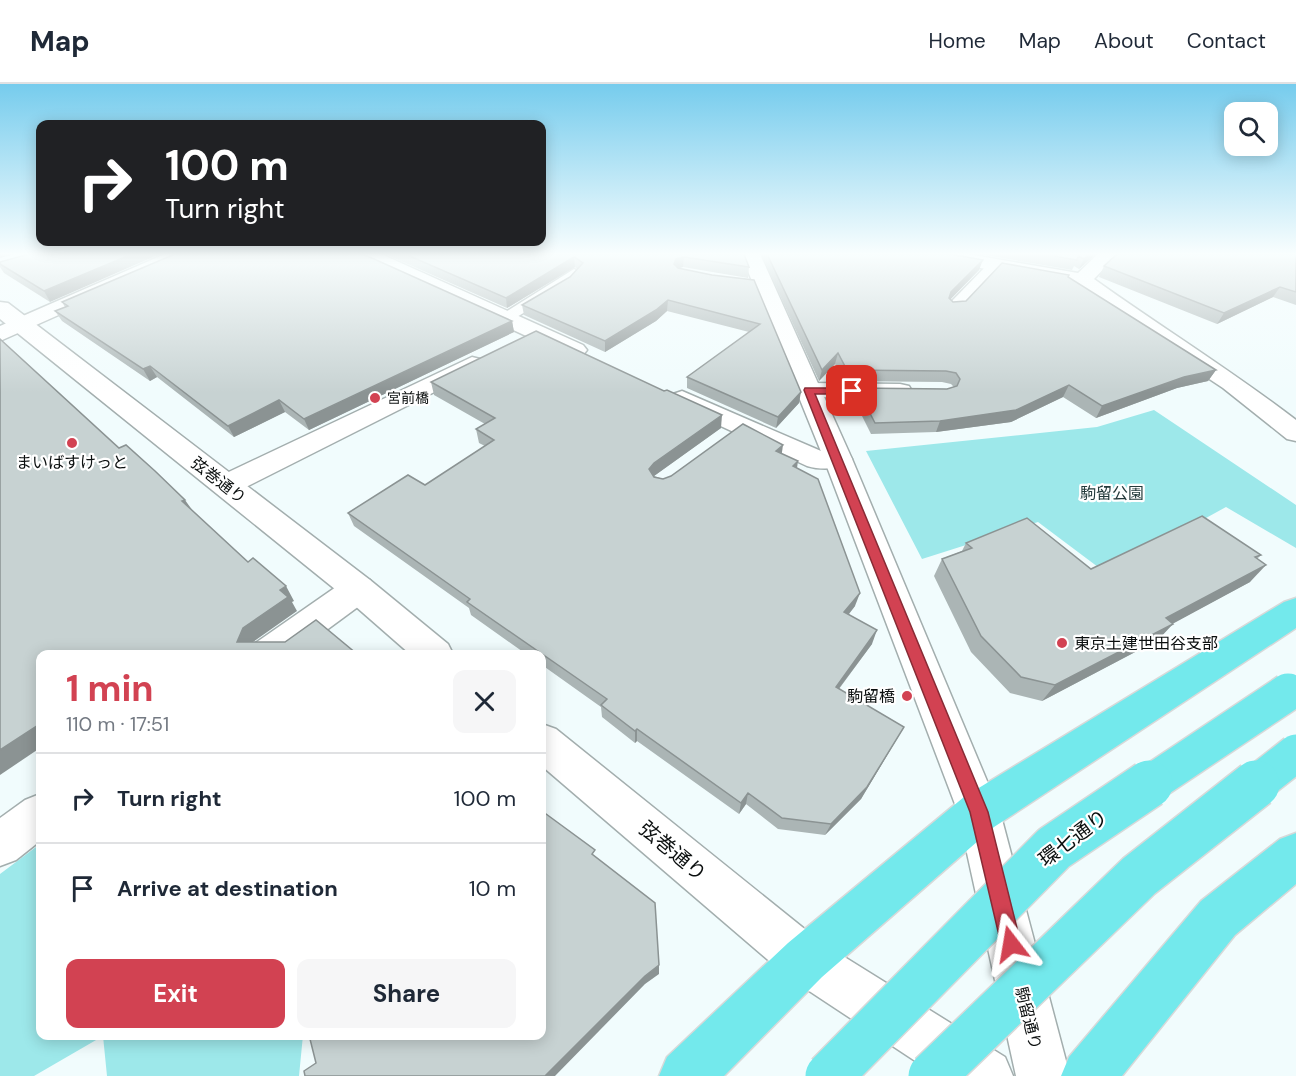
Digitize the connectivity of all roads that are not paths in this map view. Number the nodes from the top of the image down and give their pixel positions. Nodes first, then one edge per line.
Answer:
1 (64, 300) edge
2 (466, 300) edge
3 (534, 300) edge
4 (766, 300) edge
5 (961, 300) edge
6 (1116, 300) edge
7 (955, 307) edge
8 (504, 318) junction
9 (7, 323) edge
10 (536, 333) junction
11 (590, 357) edge
12 (809, 390) junction
13 (919, 391) edge
14 (666, 392) edge
15 (1296, 433) edge
16 (838, 459) junction
17 (226, 485) junction
18 (358, 589) junction
19 (1296, 611) edge
20 (273, 650) edge
21 (430, 650) edge
22 (1292, 689) edge
23 (546, 745) edge
24 (1296, 753) edge
25 (979, 812) junction
26 (36, 818) edge
27 (0, 844) edge
28 (1296, 855) edge
29 (805, 960) junction
30 (686, 1076) edge
31 (829, 1076) edge
32 (932, 1076) edge
33 (986, 1076) edge
34 (1043, 1076) edge
35 (1088, 1076) edge

1 - 9 street
2 - 8 street
3 - 8 lane
4 - 12 street, 駒留通り
5 - 7 lane
6 - 15 street
8 - 10 street
9 - 17 street, 弦巻通り
10 - 11 street
10 - 17 street
12 - 13 street
12 - 16 street, 駒留通り
14 - 16 street
16 - 25 street, 駒留通り
17 - 18 street, 弦巻通り
18 - 20 street
18 - 21 street, 弦巻通り
19 - 25 main road
22 - 31 main road, 環七通り, bridge
23 - 29 street, 弦巻通り
24 - 32 main road, bridge
25 - 29 main road
25 - 34 street, 駒留通り
26 - 27 street
28 - 35 main road
29 - 30 main road
29 - 33 street, 弦巻通り

